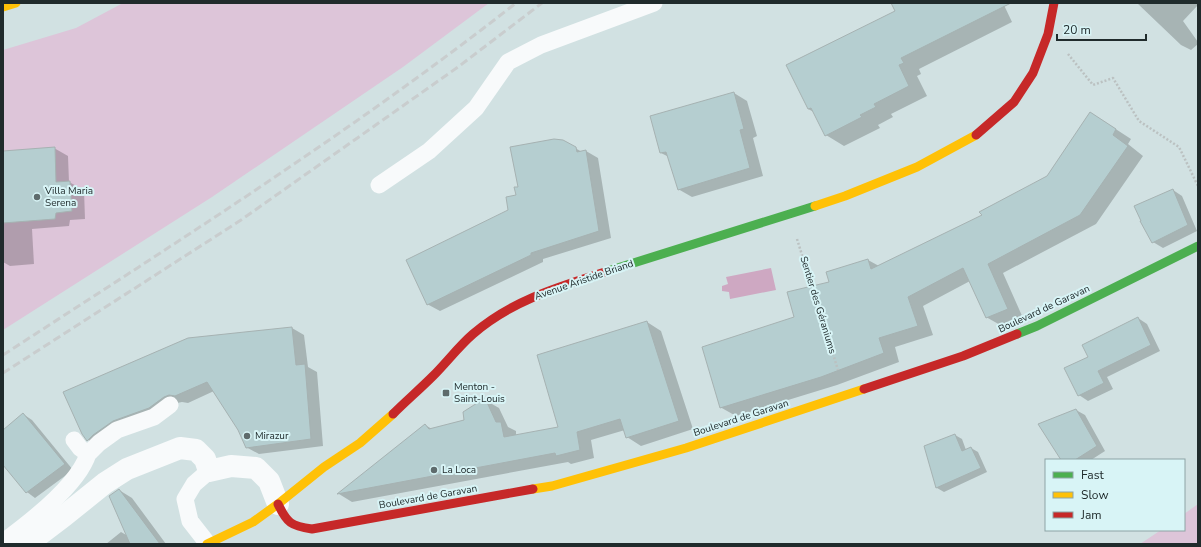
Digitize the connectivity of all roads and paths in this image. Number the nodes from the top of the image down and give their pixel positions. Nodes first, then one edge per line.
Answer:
1 (16, 3) edge
2 (654, 3) edge
3 (1054, 3) edge
4 (3, 8) edge
5 (1048, 34) junction
6 (379, 185) dead end
7 (1198, 186) edge
8 (787, 215) junction
9 (1198, 246) edge
10 (845, 396) junction
11 (170, 405) dead end
12 (74, 440) dead end
13 (88, 454) junction
14 (209, 471) junction
15 (278, 504) junction
16 (3, 542) edge
17 (27, 544) edge
18 (208, 544) edge

1 - 4 main road
2 - 6 lane
3 - 5 main road, Avenue Aristide Briand
5 - 7 path
5 - 8 main road, Avenue Aristide Briand
8 - 10 path, Sentier des Géraniums
8 - 15 main road, Avenue Aristide Briand
9 - 10 main road, Boulevard de Garavan
10 - 15 main road, Boulevard de Garavan
11 - 13 lane
12 - 13 lane
13 - 16 lane
14 - 15 street
14 - 17 street
14 - 18 lane
15 - 18 main road

